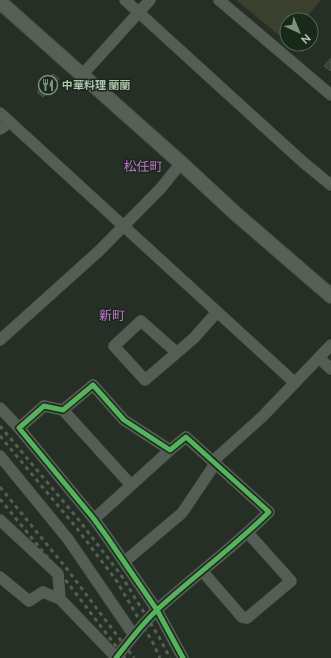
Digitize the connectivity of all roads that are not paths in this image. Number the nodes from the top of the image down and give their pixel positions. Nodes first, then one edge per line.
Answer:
1 (125, 0) edge
2 (150, 0) edge
3 (219, 0) edge
4 (0, 2) edge
5 (138, 13) junction
6 (82, 75) junction
7 (331, 95) edge
8 (0, 113) edge
9 (10, 122) junction
10 (0, 129) edge
11 (181, 163) junction
12 (331, 185) edge
13 (124, 226) junction
14 (331, 296) edge
15 (217, 312) junction
16 (0, 340) edge
17 (331, 345) edge
18 (176, 352) junction
19 (320, 358) junction
20 (331, 369) edge
21 (295, 383) junction
22 (0, 408) edge
23 (64, 410) junction
24 (19, 428) junction
25 (170, 450) junction
26 (0, 456) edge
27 (213, 461) junction
28 (131, 485) junction
29 (94, 519) junction
30 (0, 520) edge
31 (248, 533) junction
32 (124, 562) junction
33 (202, 572) junction
34 (0, 577) edge
35 (60, 598) junction
36 (157, 610) junction
37 (134, 634) junction
38 (116, 658) edge
39 (183, 658) edge

1 - 5 street
2 - 5 street
3 - 7 street
4 - 6 main road
5 - 6 street
5 - 12 street
6 - 11 main road
8 - 9 street
9 - 10 street
9 - 13 street
11 - 13 street
11 - 14 main road
13 - 15 street
13 - 16 street
15 - 18 street
15 - 21 street
17 - 19 street
18 - 18 street
19 - 20 street
19 - 21 street
21 - 27 street
22 - 24 street
23 - 24 street
23 - 25 street
23 - 28 street
24 - 29 street
25 - 27 street
25 - 28 street
26 - 37 street
27 - 31 street
27 - 32 street
28 - 29 street
29 - 32 street
30 - 35 street
31 - 33 street
31 - 33 street
32 - 36 street
33 - 36 street
34 - 35 street
35 - 38 street
36 - 37 street
36 - 39 street
37 - 38 street

